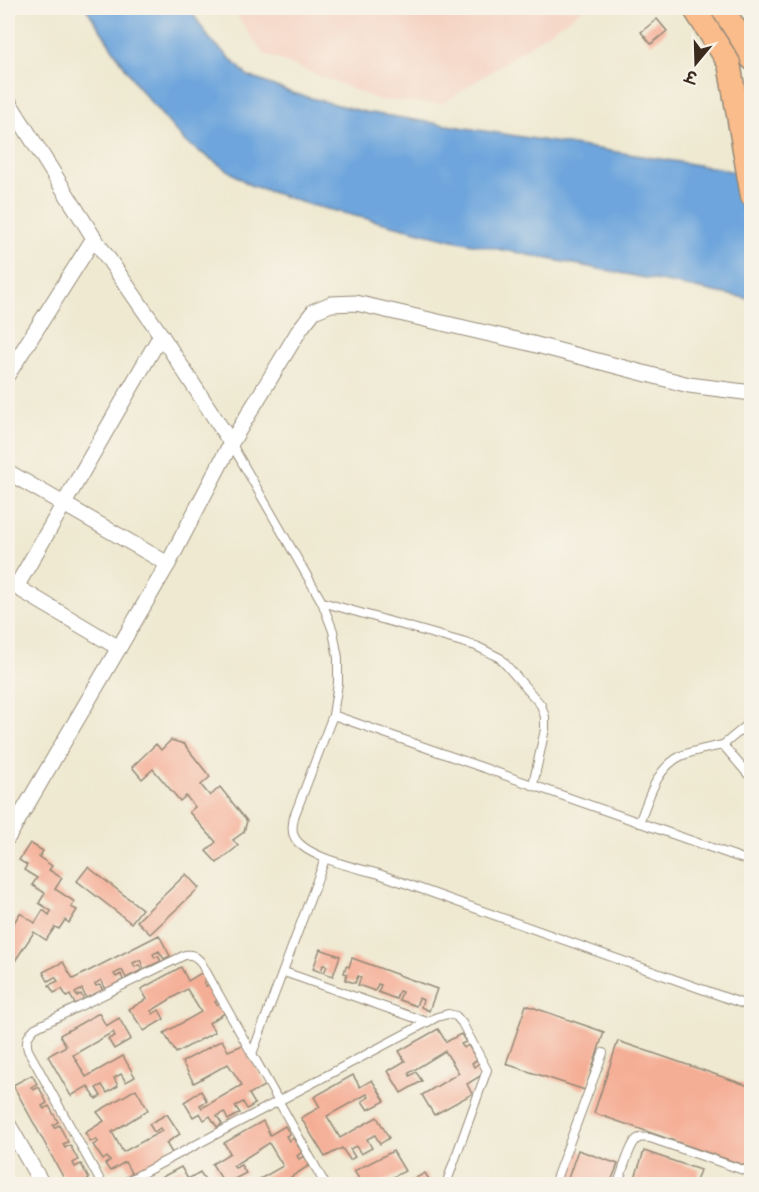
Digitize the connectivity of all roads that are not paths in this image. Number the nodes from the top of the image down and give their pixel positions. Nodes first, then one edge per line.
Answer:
1 (694, 8) edge
2 (722, 8) edge
3 (752, 59) edge
4 (8, 101) edge
5 (752, 196) edge
6 (94, 238) junction
7 (161, 335) junction
8 (8, 374) edge
9 (752, 393) edge
10 (231, 443) junction
11 (8, 472) edge
12 (63, 504) junction
13 (168, 564) junction
14 (12, 584) edge
15 (322, 602) junction
16 (119, 648) junction
17 (333, 715) junction
18 (752, 721) edge
19 (723, 745) junction
20 (752, 779) edge
21 (532, 784) junction
22 (639, 822) junction
23 (8, 837) edge
24 (325, 859) junction
25 (752, 862) edge
26 (284, 972) junction
27 (752, 1007) edge
28 (428, 1022) junction
29 (603, 1053) dead end
30 (252, 1054) junction
31 (279, 1102) junction
32 (8, 1124) edge
33 (752, 1173) edge
34 (42, 1185) edge
35 (102, 1185) edge
36 (122, 1185) edge
37 (325, 1185) edge
38 (446, 1185) edge
39 (554, 1185) edge
40 (618, 1185) edge

1 - 5 main road
2 - 3 main road
4 - 6 street
6 - 7 street
6 - 8 street
7 - 10 street
7 - 12 street
9 - 10 street
10 - 13 street
10 - 15 lane
11 - 12 street
12 - 13 street
12 - 14 street
13 - 16 street
14 - 16 street
15 - 17 lane
15 - 21 lane
16 - 23 street
17 - 21 lane
17 - 24 lane
18 - 19 lane
19 - 20 lane
19 - 22 lane
21 - 22 lane
22 - 25 lane
24 - 26 lane
24 - 27 lane
26 - 28 lane
26 - 30 lane
28 - 31 lane
28 - 38 lane
29 - 39 lane
30 - 31 lane
30 - 35 lane
31 - 36 lane
31 - 37 lane
32 - 34 street
33 - 40 lane

